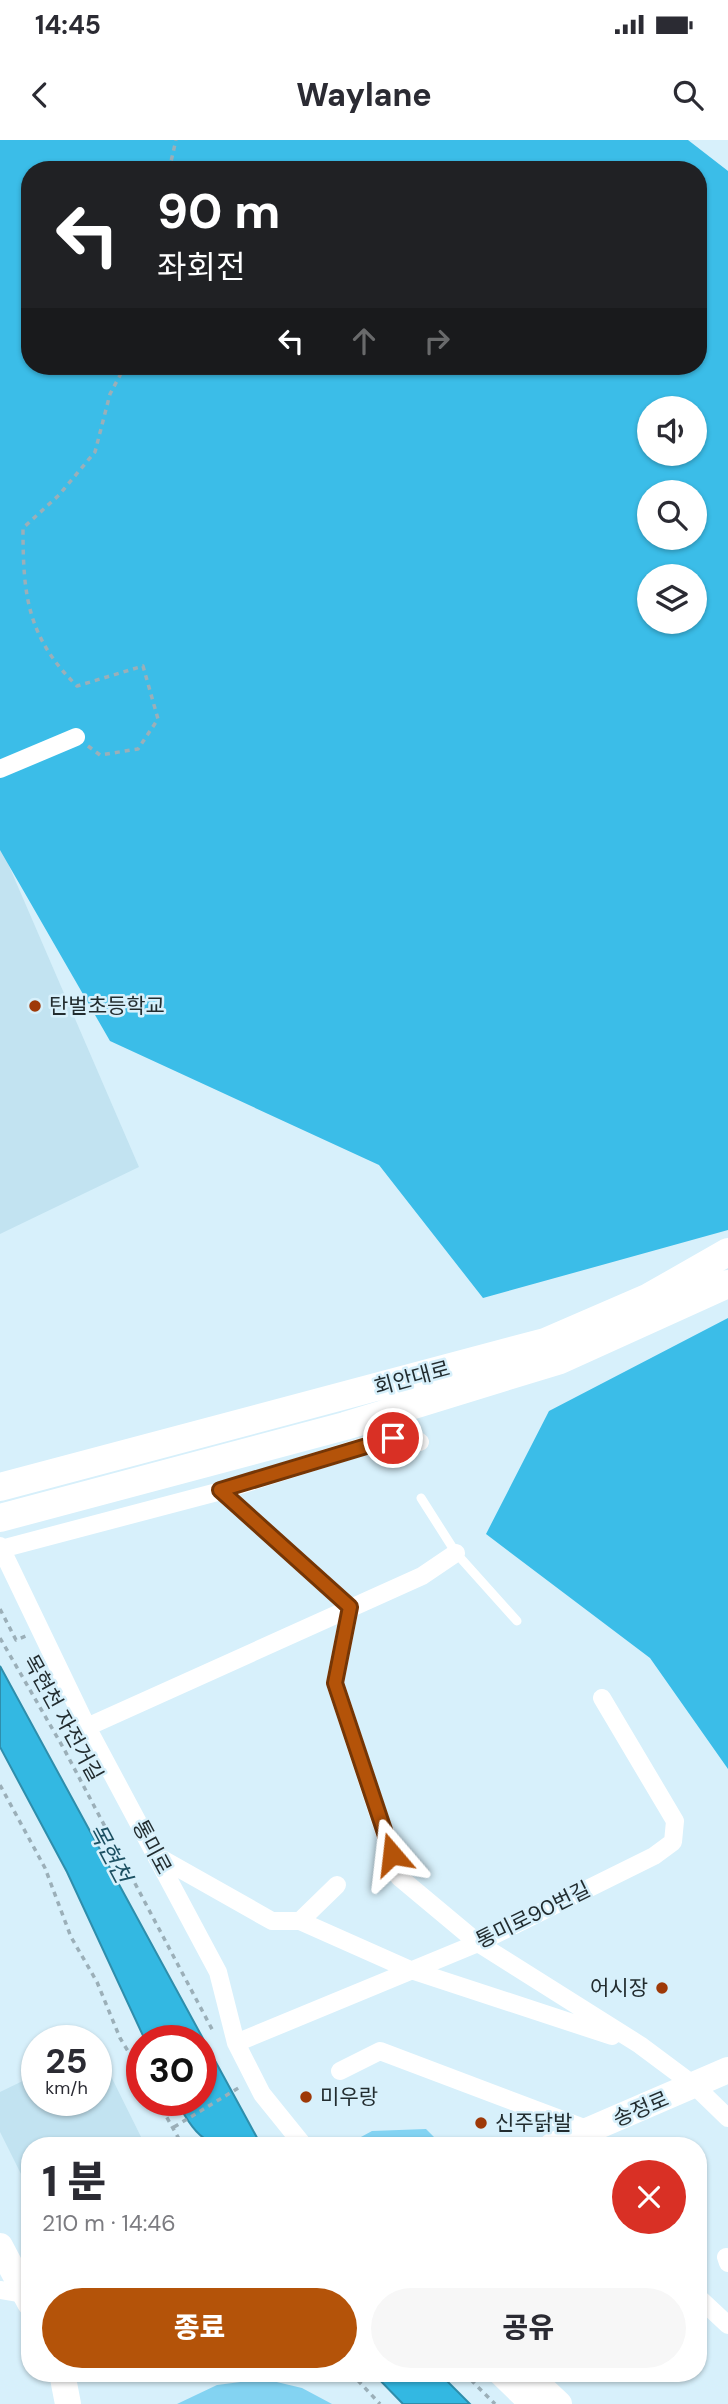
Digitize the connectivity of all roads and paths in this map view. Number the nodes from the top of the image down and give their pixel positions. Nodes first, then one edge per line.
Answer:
1 (176, 140) edge
2 (171, 161) edge
3 (120, 375) edge
4 (76, 737) joint
5 (0, 769) edge
6 (728, 1252) edge
7 (728, 1284) edge
8 (421, 1443) dead end
9 (0, 1487) edge
10 (220, 1490) junction
11 (421, 1498) dead end
12 (0, 1518) edge
13 (0, 1548) edge
14 (456, 1553) junction
15 (350, 1607) junction
16 (0, 1609) edge
17 (517, 1621) dead end
18 (41, 1629) junction
19 (0, 1638) edge
20 (601, 1698) dead end
21 (87, 1727) junction
22 (0, 1785) edge
23 (157, 1856) junction
24 (337, 1885) dead end
25 (300, 1921) junction
26 (478, 1943) junction
27 (408, 1969) junction
28 (228, 2044) junction
29 (640, 2045) junction
30 (126, 2048) edge
31 (728, 2070) edge
32 (340, 2071) dead end
33 (695, 2086) junction
34 (248, 2096) dead end
35 (167, 2116) edge
36 (728, 2118) edge
37 (174, 2127) junction
38 (589, 2130) junction
39 (179, 2137) edge
40 (297, 2137) edge
41 (573, 2137) edge
42 (0, 2246) edge
43 (18, 2295) edge
44 (707, 2305) edge
45 (728, 2325) edge
46 (64, 2382) edge
47 (359, 2382) edge
48 (473, 2382) edge
49 (510, 2382) edge
50 (536, 2382) edge
51 (68, 2404) edge
52 (380, 2404) edge
53 (495, 2404) edge
54 (533, 2404) edge
55 (559, 2404) edge

1 - 2 path
3 - 4 path
4 - 5 street
6 - 9 main road, 회안대로
7 - 12 main road, 회안대로
8 - 10 street
10 - 13 street
10 - 15 street
11 - 14 lane
13 - 18 street, 통미로
14 - 15 street
14 - 17 lane
15 - 21 street
15 - 26 street
16 - 18 path
18 - 21 street, 통미로
19 - 28 path, 목현천 자전거길
20 - 26 street, 통미로90번길
21 - 23 street, 통미로
22 - 30 path
23 - 25 street
23 - 28 street, 통미로
24 - 25 street
25 - 27 street
26 - 27 street, 통미로90번길
26 - 29 street
27 - 28 street, 통미로90번길
27 - 29 street
28 - 40 street, 통미로
29 - 33 street
31 - 33 street, 송정로
32 - 38 street
33 - 36 street
33 - 38 street, 송정로
34 - 37 path
35 - 37 path
37 - 39 path
38 - 41 street, 송정로
42 - 43 street
44 - 45 street
46 - 51 street
47 - 52 path
48 - 53 path
49 - 54 street
50 - 55 street

